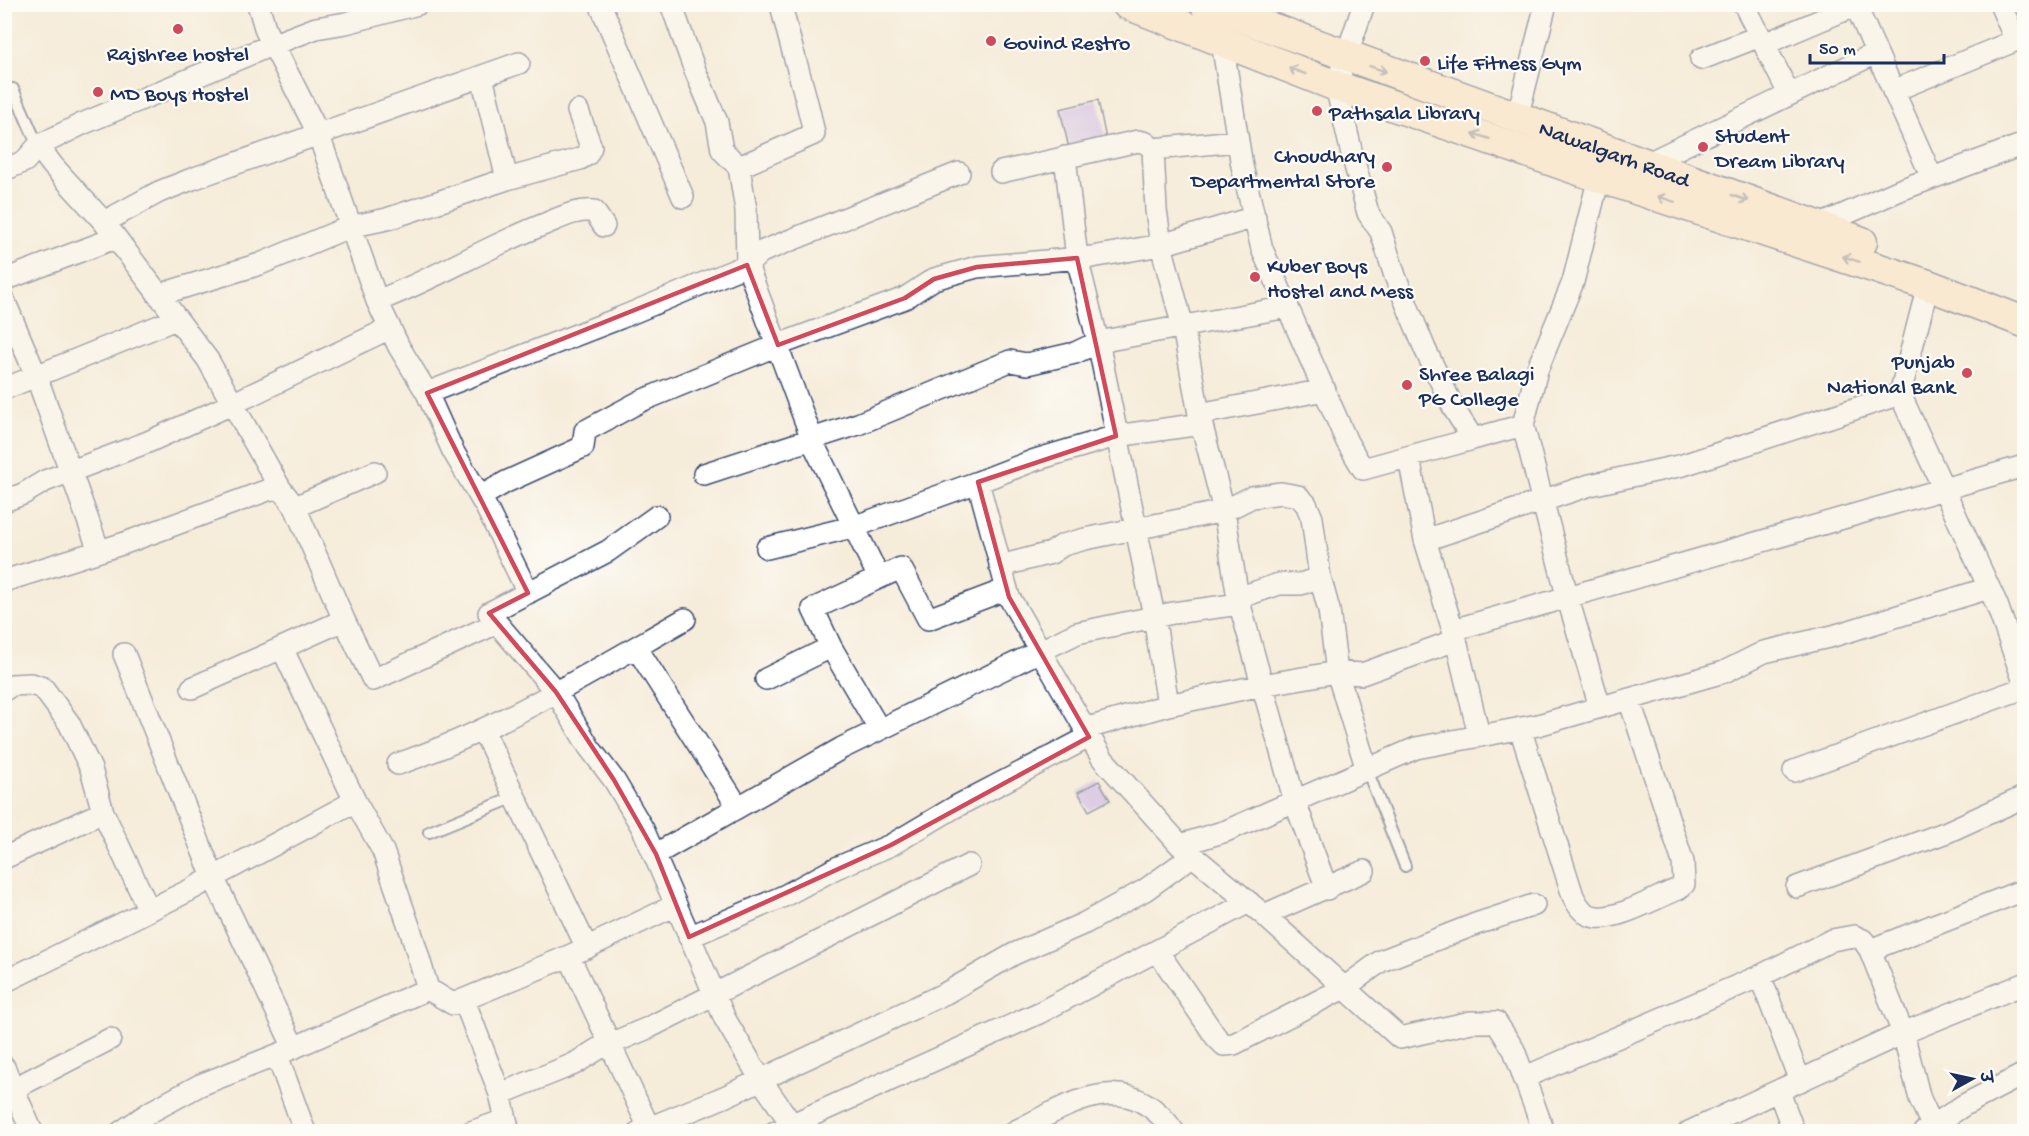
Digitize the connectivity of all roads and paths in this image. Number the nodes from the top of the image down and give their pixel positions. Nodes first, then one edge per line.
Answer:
1 (258, 4) edge
2 (418, 4) edge
3 (600, 4) edge
4 (671, 4) edge
5 (781, 4) edge
6 (1127, 4) edge
7 (1205, 4) edge
8 (1364, 4) edge
9 (1546, 4) edge
10 (1744, 4) edge
11 (2000, 4) edge
12 (1857, 5) edge
13 (2020, 39) edge
14 (1762, 40) junction
15 (1222, 42) junction
16 (274, 44) junction
17 (1876, 53) junction
18 (1347, 58) junction
19 (1701, 59) dead end
20 (519, 63) dead end
21 (482, 77) junction
22 (1336, 86) junction
23 (13, 89) dead end
24 (1893, 92) junction
25 (1789, 93) junction
26 (578, 111) dead end
27 (1517, 118) junction
28 (318, 133) junction
29 (1237, 141) junction
30 (2025, 144) edge
31 (38, 146) junction
32 (1153, 149) junction
33 (1065, 157) junction
34 (1646, 164) junction
35 (6, 165) edge
36 (739, 167) junction
37 (1001, 172) dead end
38 (959, 173) dead end
39 (1599, 177) junction
40 (1932, 178) junction
41 (507, 179) junction
42 (682, 197) dead end
43 (1255, 217) junction
44 (604, 226) dead end
45 (1818, 226) junction
46 (349, 227) junction
47 (109, 230) junction
48 (1161, 245) junction
49 (1077, 258) junction
50 (747, 265) junction
51 (4, 280) edge
52 (1928, 285) junction
53 (158, 295) junction
54 (4, 300) edge
55 (377, 301) junction
56 (2025, 303) edge
57 (1288, 307) junction
58 (176, 319) junction
59 (2025, 322) edge
60 (1183, 327) junction
61 (390, 328) junction
62 (1098, 342) junction
63 (778, 345) junction
64 (37, 378) junction
65 (4, 389) edge
66 (1324, 390) junction
67 (427, 393) junction
68 (1900, 394) junction
69 (232, 404) junction
70 (1200, 419) junction
71 (1523, 425) junction
72 (1116, 436) junction
73 (813, 439) junction
74 (1473, 439) junction
75 (1409, 458) junction
76 (2025, 466) edge
77 (69, 471) junction
78 (375, 472) dead end
79 (704, 474) dead end
80 (978, 482) junction
81 (279, 489) junction
82 (1945, 489) junction
83 (480, 497) junction
84 (4, 501) edge
85 (1542, 501) junction
86 (295, 507) junction
87 (1224, 512) junction
88 (657, 516) dead end
89 (856, 526) junction
90 (1134, 529) junction
91 (1425, 540) junction
92 (766, 548) dead end
93 (99, 551) junction
94 (1000, 566) junction
95 (1320, 577) junction
96 (879, 578) junction
97 (4, 581) edge
98 (1989, 588) junction
99 (1006, 589) junction
100 (528, 593) junction
101 (1568, 599) junction
102 (1239, 601) junction
103 (1154, 616) junction
104 (685, 619) dead end
105 (344, 620) junction
106 (496, 623) junction
107 (1454, 635) junction
108 (831, 646) junction
109 (636, 647) junction
110 (282, 648) junction
111 (1038, 650) junction
112 (124, 654) dead end
113 (1337, 672) junction
114 (766, 679) dead end
115 (2025, 682) edge
116 (1262, 685) junction
117 (192, 688) dead end
118 (2025, 688) edge
119 (4, 690) edge
120 (556, 692) junction
121 (1629, 699) junction
122 (1168, 705) junction
123 (1600, 707) junction
124 (1520, 728) junction
125 (879, 729) junction
126 (483, 730) junction
127 (1087, 733) junction
128 (1479, 735) junction
129 (398, 764) dead end
130 (1367, 770) junction
131 (1794, 771) dead end
132 (515, 797) junction
133 (2025, 797) edge
134 (355, 801) junction
135 (1296, 802) junction
136 (738, 807) junction
137 (103, 812) junction
138 (429, 831) dead end
139 (1186, 851) junction
140 (656, 854) junction
141 (4, 858) edge
142 (969, 865) dead end
143 (1405, 866) dead end
144 (1364, 871) dead end
145 (213, 877) junction
146 (1797, 887) dead end
147 (1327, 889) junction
148 (2025, 890) edge
149 (676, 905) junction
150 (1534, 905) dead end
151 (1257, 909) junction
152 (149, 910) junction
153 (689, 937) junction
154 (1870, 950) junction
155 (578, 952) junction
156 (1158, 952) junction
157 (1760, 976) junction
158 (4, 982) edge
159 (2025, 984) edge
160 (1344, 988) junction
161 (428, 989) junction
162 (714, 994) junction
163 (464, 1000) junction
164 (1903, 1033) junction
165 (110, 1039) dead end
166 (611, 1043) junction
167 (285, 1052) junction
168 (4, 1067) edge
169 (2025, 1074) edge
170 (1522, 1078) junction
171 (761, 1080) junction
172 (1800, 1081) junction
173 (1779, 1092) junction
174 (10, 1093) edge
175 (500, 1094) junction
176 (507, 1126) edge
177 (1037, 1126) edge
178 (1928, 1128) edge
179 (788, 1129) edge
180 (647, 1130) edge
181 (32, 1131) edge
182 (121, 1131) edge
183 (305, 1131) edge
184 (471, 1131) edge
185 (1014, 1131) edge
186 (1174, 1131) edge
187 (1544, 1131) edge
188 (1689, 1131) edge
189 (1794, 1131) edge

1 - 16 street
2 - 16 street
3 - 42 street
4 - 36 street
5 - 36 street
6 - 15 street
7 - 18 street, Nawalgarh Road
8 - 18 street
9 - 27 street
10 - 14 street
11 - 13 street
12 - 14 street
12 - 17 street
13 - 24 street
14 - 19 street
14 - 25 street
22 -> 15 street
15 - 29 street
16 - 28 street
16 - 31 street
17 - 24 street
17 - 25 street
18 - 22 street
18 -> 27 street, Nawalgarh Road
20 - 21 street
21 - 28 street
21 - 41 street
39 -> 22 street
22 - 74 street
23 - 31 lane
24 - 40 street
25 - 34 street
26 - 41 street
27 - 34 street, Nawalgarh Road
28 - 46 street
28 - 47 street
29 - 32 street
29 - 43 street
30 - 40 street
31 - 35 street
31 - 47 street
32 - 33 street
32 - 48 street
33 - 37 street
33 - 49 street
34 -> 45 street, Nawalgarh Road
36 - 50 street
38 - 50 street
52 -> 39 street
39 - 71 street
40 - 45 street
41 - 46 street
43 - 48 street
43 - 57 street
44 - 55 street
45 - 56 street, Nawalgarh Road
46 - 53 street
46 - 55 street
47 - 51 street
47 - 53 street
48 - 49 street
48 - 60 street
49 - 62 street
49 - 63 street
50 - 63 street
50 - 67 street
52 - 59 street
52 - 68 street
53 - 58 street
54 - 64 street
55 - 61 street
57 - 60 street
57 - 66 street
58 - 64 street
58 - 69 street
60 - 62 street
60 - 70 street
61 - 67 street
61 - 69 street
62 - 72 street
62 - 73 street
63 - 73 street
63 - 83 street
64 - 65 street
64 - 77 street
66 - 70 street
66 - 75 street
67 - 83 street
68 - 82 street
68 - 85 street
69 - 77 street
69 - 81 street
70 - 72 street
70 - 87 street
71 - 74 street
71 - 85 street
72 - 80 street
72 - 90 street
73 - 79 street
73 - 89 street
74 - 75 street
75 - 91 street
76 - 82 street
77 - 84 street
77 - 93 street
78 - 86 street
80 - 89 street
80 - 94 street
81 - 86 street
81 - 93 street
82 - 98 street
82 - 101 street
83 - 100 street
85 - 91 street
85 - 101 street
86 - 105 street
87 - 90 street
87 - 95 street
87 - 102 street
88 - 100 street
89 - 92 street
89 - 96 street
90 - 94 street
90 - 103 street
91 - 107 street
93 - 97 street
94 - 99 street
95 - 102 street
95 - 113 street
96 - 99 street
96 - 108 street
98 - 115 street
98 - 121 street
99 - 111 street
100 - 106 street
101 - 107 street
101 - 123 street
102 - 103 street
102 - 116 street
103 - 111 street
103 - 122 street
104 - 109 street
105 - 106 street
105 - 110 street
106 - 120 street
107 - 113 street
107 - 128 street
108 - 114 street
108 - 125 street
109 - 120 street
109 - 136 street
110 - 117 street
110 - 134 street
111 - 125 street
111 - 127 street
112 - 145 street
113 - 116 street
113 - 130 street
116 - 122 street
116 - 135 street
118 - 131 street
119 - 137 street
120 - 126 street
120 - 140 street
121 - 123 street
121 - 124 street
122 - 127 street
123 - 124 street
124 - 128 street
125 - 136 street
126 - 129 street
126 - 132 street
127 - 139 street
127 - 153 street
128 - 130 street
130 - 135 street
130 - 143 lane
132 - 138 lane
132 - 155 street
133 - 146 street
134 - 145 street
134 - 161 street
135 - 139 street
135 - 147 street
136 - 140 street
137 - 141 street
137 - 152 street
139 - 151 street
139 - 171 street
140 - 149 street
142 - 162 street
144 - 147 street
145 - 152 street
145 - 167 street
147 - 151 street
148 - 154 street
149 - 153 street
149 - 155 street
150 - 160 street
151 - 156 street
151 - 160 street
152 - 158 street
153 - 162 street
154 - 157 street
154 - 164 street
155 - 163 street
155 - 166 street
156 - 160 street
156 - 179 street
157 - 170 street
157 - 172 street
159 - 164 street
160 - 170 street
161 - 163 street
161 - 167 street
162 - 166 street
162 - 171 street
163 - 175 street
164 - 172 street
164 - 178 street
165 - 174 street
166 - 175 street
166 - 180 street
167 - 182 street
167 - 183 street
168 - 174 street
169 - 178 street
170 - 187 street
171 - 179 street
171 - 180 street
172 - 173 street
173 - 188 street
173 - 189 street
174 - 181 street
175 - 176 street
176 - 184 street
177 - 185 street
177 - 186 street

